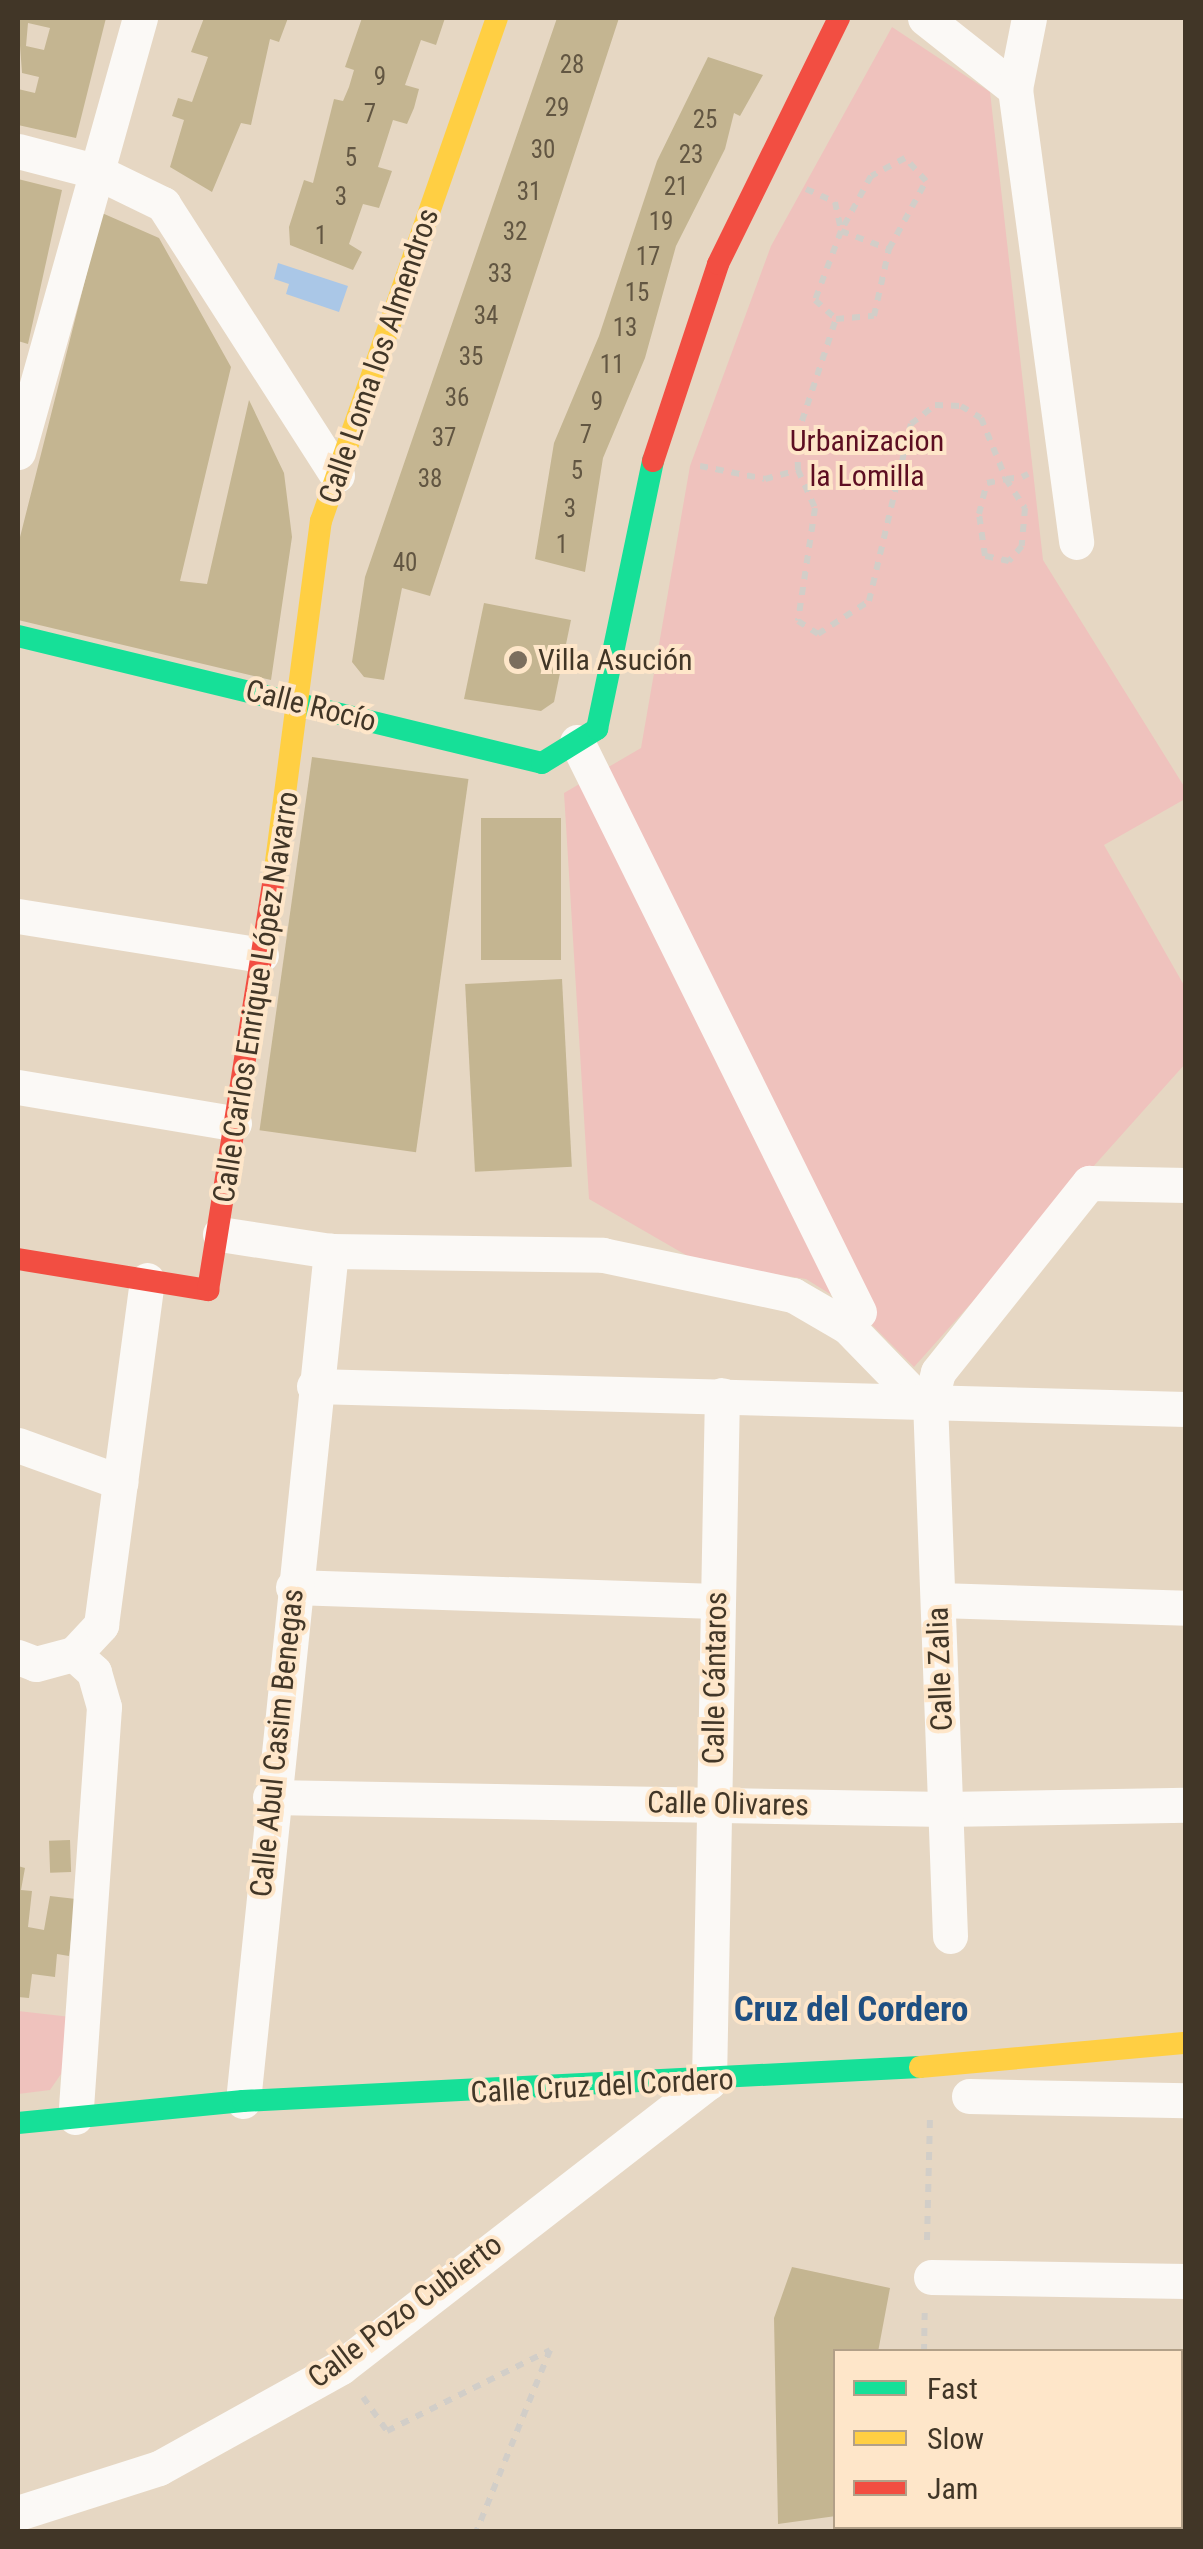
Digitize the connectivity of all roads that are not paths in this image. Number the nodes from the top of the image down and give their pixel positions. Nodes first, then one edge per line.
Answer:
1 (140, 18) edge
2 (496, 18) edge
3 (839, 18) edge
4 (925, 18) edge
5 (1028, 18) edge
6 (1015, 89) junction
7 (18, 151) edge
8 (95, 171) junction
9 (24, 399) edge
10 (18, 452) edge
11 (337, 474) junction
12 (1076, 542) dead end
13 (18, 636) edge
14 (302, 704) junction
15 (587, 736) junction
16 (18, 916) edge
17 (261, 955) junction
18 (18, 1087) edge
19 (234, 1123) junction
20 (1186, 1185) edge
21 (220, 1234) junction
22 (331, 1251) junction
23 (18, 1259) edge
24 (148, 1280) junction
25 (859, 1312) dead end
26 (314, 1386) junction
27 (722, 1395) junction
28 (925, 1402) junction
29 (1186, 1409) edge
30 (18, 1446) edge
31 (120, 1482) junction
32 (293, 1587) junction
33 (938, 1600) junction
34 (716, 1601) junction
35 (1186, 1608) edge
36 (74, 1654) junction
37 (18, 1658) edge
38 (270, 1797) junction
39 (713, 1802) junction
40 (1186, 1805) edge
41 (945, 1809) junction
42 (950, 1936) dead end
43 (1186, 2043) edge
44 (709, 2082) junction
45 (969, 2096) road end
46 (1186, 2100) edge
47 (243, 2101) junction
48 (75, 2117) junction
49 (18, 2123) edge
50 (928, 2275) road end
51 (1186, 2281) edge
52 (18, 2513) edge

1 - 8 street
2 - 11 street, Calle Loma los Almendros
3 - 15 street
4 - 6 street
5 - 6 street
6 - 12 street
7 - 8 street
8 - 9 street
8 - 11 street
9 - 10 street
11 - 14 street, Calle Loma los Almendros
13 - 14 street, Calle Rocío
14 - 15 street, Calle Rocío
14 - 17 street, Calle Carlos Enrique López Navarro
15 - 25 street
16 - 17 street
17 - 19 street, Calle Carlos Enrique López Navarro
18 - 19 street
19 - 21 street, Calle Carlos Enrique López Navarro
20 - 28 street
21 - 22 street
21 - 24 street, Calle Carlos Enrique López Navarro
22 - 26 street, Calle Abul Casim Benegas
22 - 28 street
23 - 24 street
24 - 31 street
26 - 27 street
26 - 32 street, Calle Abul Casim Benegas
27 - 28 street
27 - 34 street, Calle Cántaros
28 - 29 street
28 - 33 street, Calle Zalia
30 - 31 street
31 - 36 street
32 - 34 street
32 - 38 street, Calle Abul Casim Benegas
33 - 35 street
33 - 41 street, Calle Zalia
34 - 39 street, Calle Cántaros
36 - 37 street
36 - 48 street
38 - 39 street, Calle Olivares
38 - 47 street, Calle Abul Casim Benegas
39 - 41 street, Calle Olivares
39 - 44 street, Calle Cántaros
40 - 41 street, Calle Olivares
41 - 42 street, Calle Zalia
43 - 44 street, Calle Cruz del Cordero
44 - 47 street, Calle Cruz del Cordero
44 - 52 street, Calle Pozo Cubierto
45 - 46 street
47 - 48 street, Calle Cruz del Cordero
48 - 49 street, Calle Cruz del Cordero
50 - 51 street

